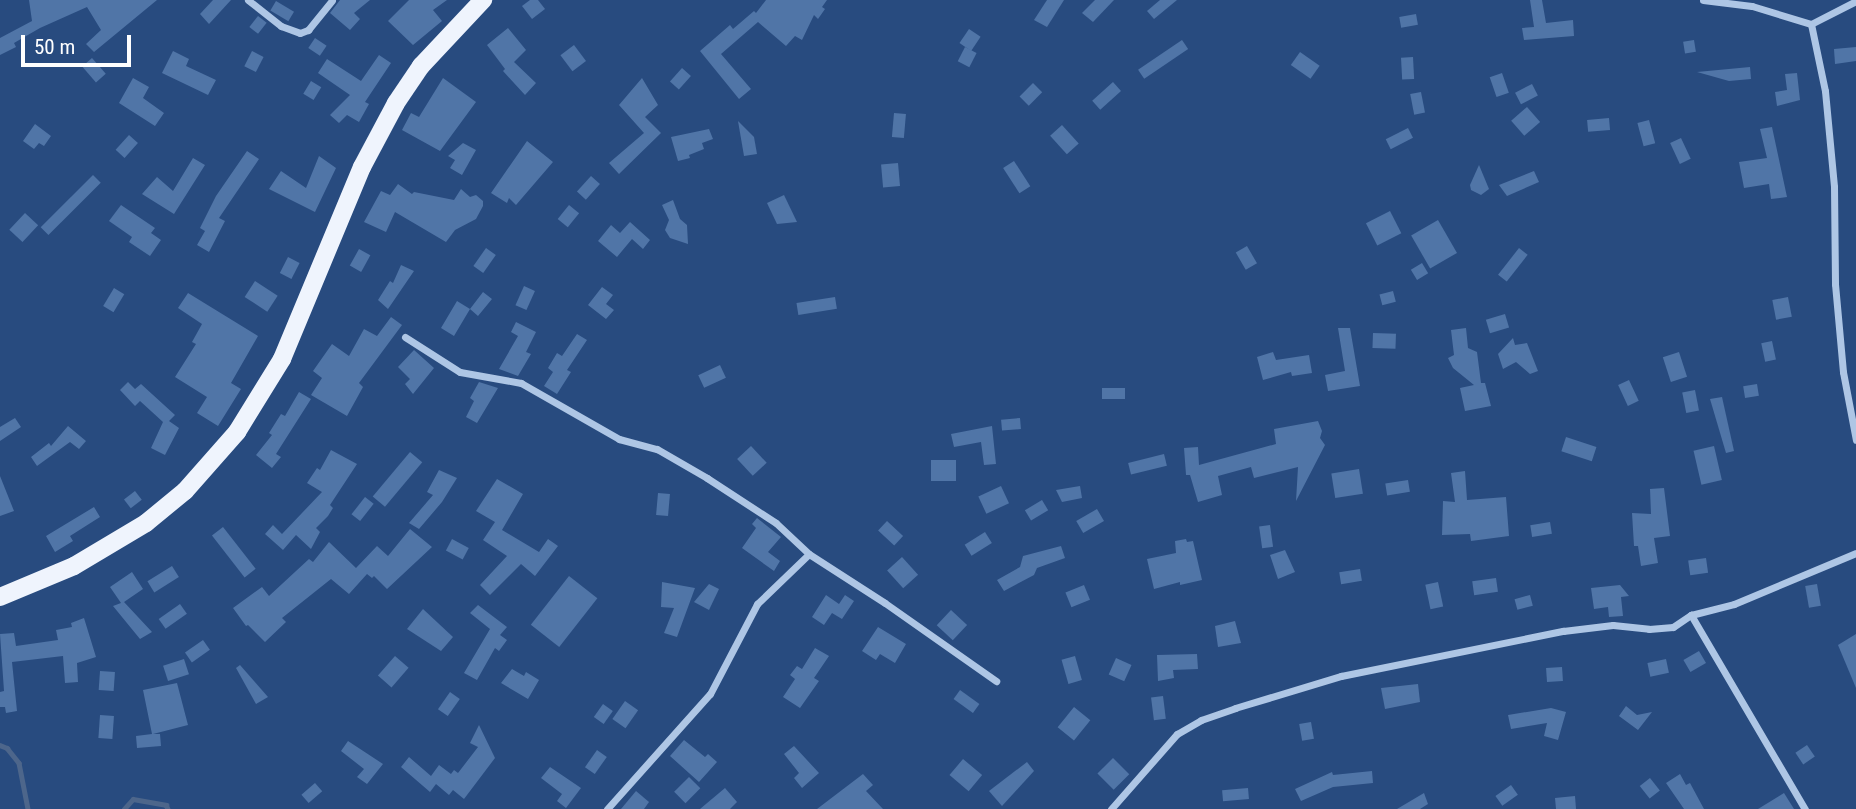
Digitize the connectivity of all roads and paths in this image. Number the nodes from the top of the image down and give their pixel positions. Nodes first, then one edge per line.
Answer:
1 (248, 0) edge
2 (332, 0) edge
3 (483, 0) edge
4 (1703, 0) edge
5 (1856, 1) edge
6 (1811, 24) junction
7 (404, 337) dead end
8 (1856, 440) edge
9 (1856, 553) edge
10 (809, 554) junction
11 (0, 597) edge
12 (1691, 615) junction
13 (996, 681) dead end
14 (607, 809) edge
15 (1111, 809) edge
16 (1805, 809) edge

1 - 2 street
3 - 11 main road
4 - 6 street
5 - 6 street
6 - 8 street
7 - 10 street
9 - 12 street
10 - 13 street
10 - 14 street
12 - 15 street
12 - 16 street

